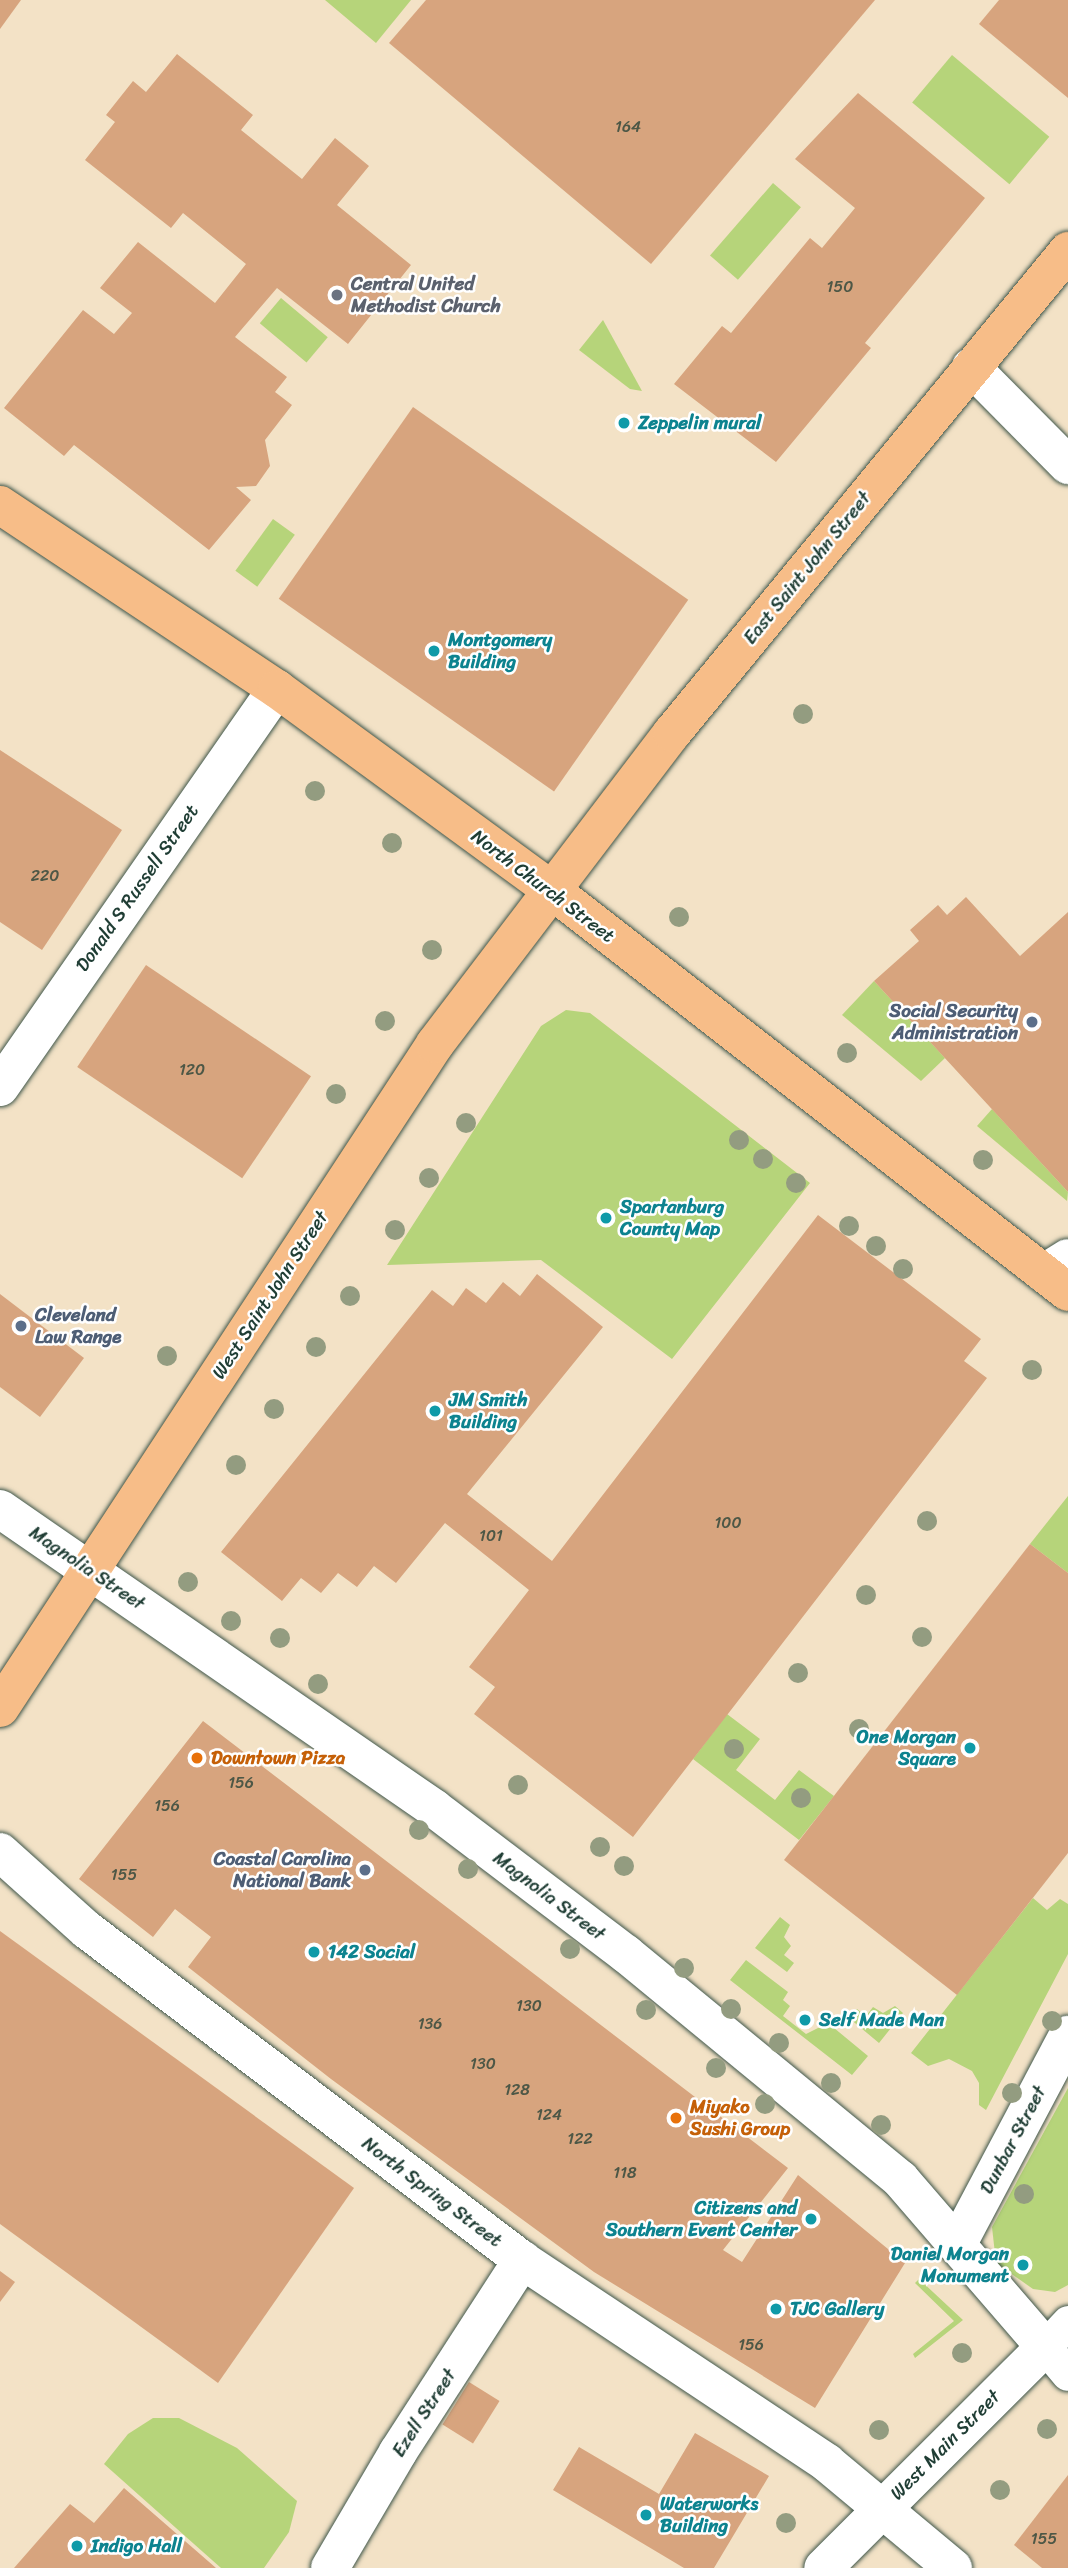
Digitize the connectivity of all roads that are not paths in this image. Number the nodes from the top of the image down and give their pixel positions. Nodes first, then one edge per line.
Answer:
1 (1068, 251) edge
2 (971, 367) junction
3 (1068, 465) edge
4 (0, 505) edge
5 (277, 689) junction
6 (554, 892) junction
7 (0, 1087) edge
8 (1060, 1275) edge
9 (0, 1509) edge
10 (91, 1570) junction
11 (0, 1709) edge
12 (0, 1853) edge
13 (1068, 2035) edge
14 (957, 2245) junction
15 (522, 2260) junction
16 (1060, 2348) edge
17 (880, 2509) junction
18 (330, 2568) edge
19 (823, 2568) edge
20 (953, 2568) edge

1 - 2 main road, East Saint John Street
2 - 3 street
2 - 6 main road, East Saint John Street
4 - 5 main road, North Church Street
5 - 6 main road, North Church Street
5 - 7 street, Donald S Russell Street
6 - 8 main road, North Church Street
6 - 10 main road, West Saint John Street
9 - 10 street, Magnolia Street
10 - 11 main road, West Saint John Street
10 - 14 street, Magnolia Street
12 - 15 street, North Spring Street
13 - 14 street, Dunbar Street
14 - 16 street, Magnolia Street
15 - 17 street, North Spring Street
15 - 18 street, Ezell Street
16 - 17 street, West Main Street
17 - 19 street, West Main Street
17 - 20 street, North Spring Street

